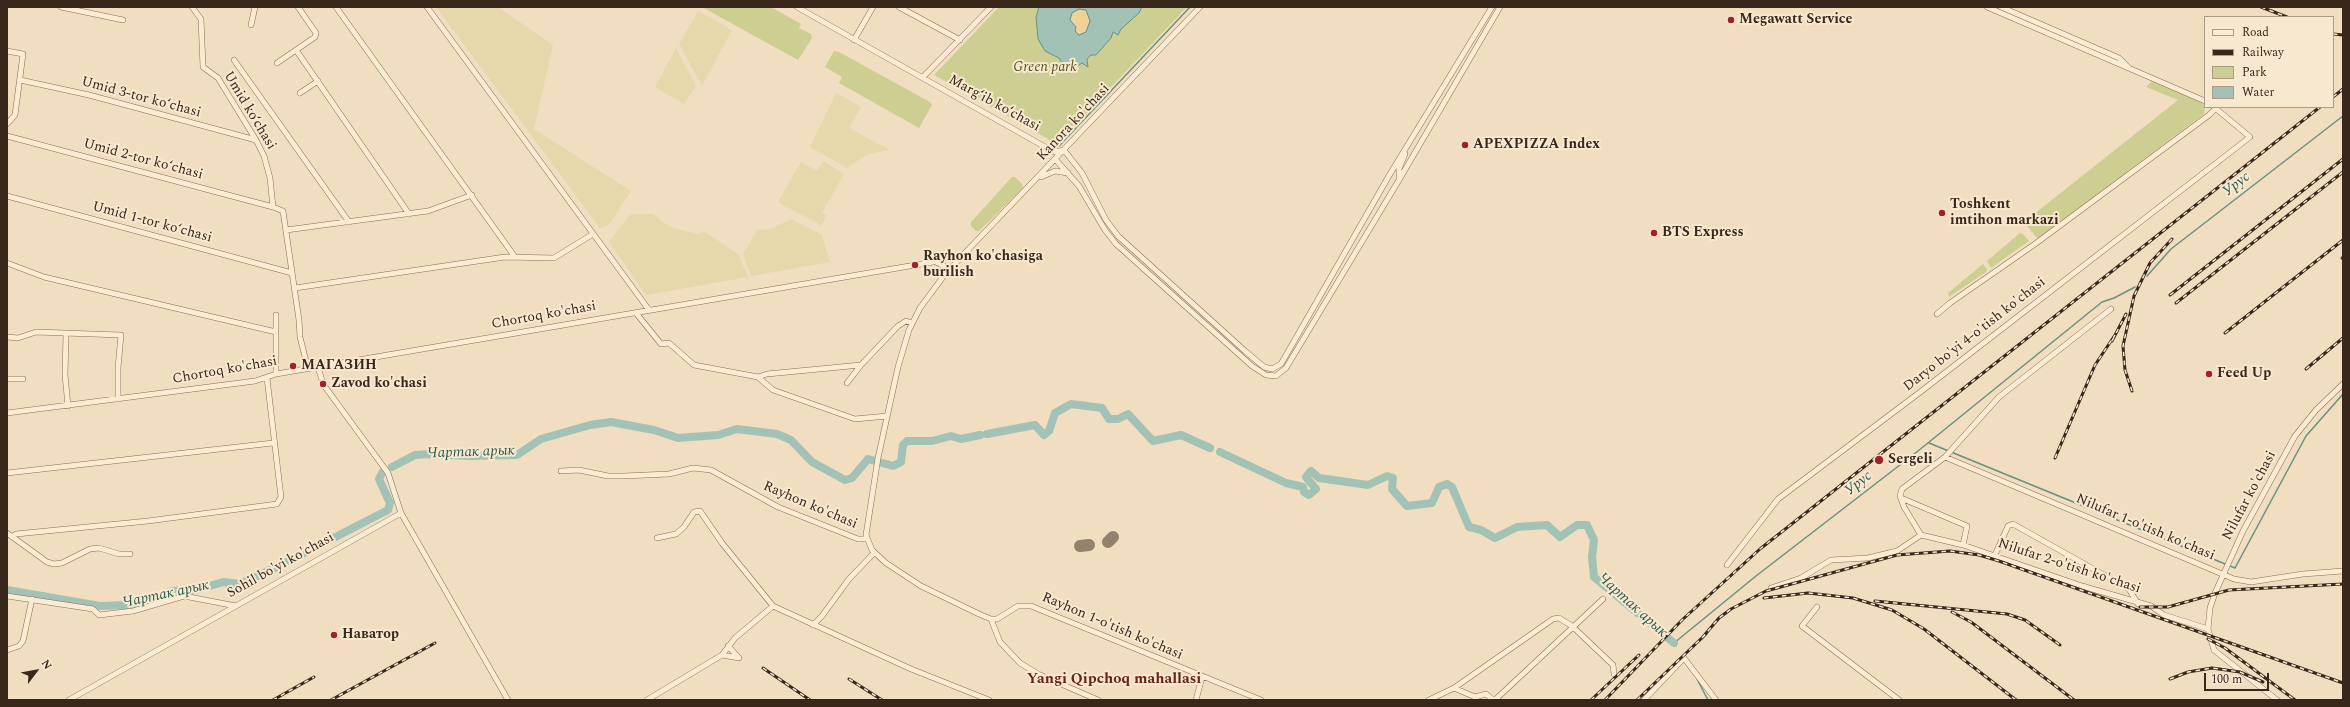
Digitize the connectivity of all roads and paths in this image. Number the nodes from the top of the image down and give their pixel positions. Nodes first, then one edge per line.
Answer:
1 (61, 7) edge
2 (192, 7) edge
3 (255, 7) edge
4 (298, 7) edge
5 (336, 7) edge
6 (427, 7) edge
7 (797, 7) edge
8 (873, 7) edge
9 (899, 7) edge
10 (989, 7) edge
11 (1200, 7) edge
12 (1492, 7) edge
13 (1500, 7) edge
14 (1988, 7) edge
15 (2002, 9) edge
16 (123, 20) dead end
17 (251, 25) dead end
18 (2061, 32) junction
19 (2058, 38) junction
20 (854, 40) junction
21 (960, 40) junction
22 (296, 50) junction
23 (7, 51) edge
24 (234, 60) dead end
25 (277, 63) dead end
26 (2131, 70) junction
27 (923, 77) junction
28 (20, 80) junction
29 (318, 81) junction
30 (300, 93) dead end
31 (2204, 101) edge
32 (2214, 108) edge
33 (2216, 108) edge
34 (7, 124) edge
35 (7, 136) edge
36 (256, 140) junction
37 (1408, 148) junction
38 (1064, 150) junction
39 (1054, 152) junction
40 (1056, 159) junction
41 (1068, 172) junction
42 (1038, 178) junction
43 (1399, 180) junction
44 (7, 196) edge
45 (472, 196) junction
46 (273, 207) junction
47 (409, 214) junction
48 (349, 222) junction
49 (286, 230) junction
50 (593, 234) junction
51 (964, 254) junction
52 (515, 257) junction
53 (933, 262) junction
54 (7, 263) edge
55 (292, 273) junction
56 (942, 277) junction
57 (295, 288) junction
58 (1183, 294) junction
59 (1177, 300) junction
60 (2111, 309) dead end
61 (649, 310) junction
62 (636, 313) junction
63 (276, 314) dead end
64 (1937, 314) dead end
65 (912, 323) junction
66 (1221, 330) junction
67 (276, 332) junction
68 (66, 335) junction
69 (1217, 335) junction
70 (7, 337) edge
71 (861, 365) junction
72 (318, 367) junction
73 (308, 369) junction
74 (1275, 369) junction
75 (276, 374) junction
76 (1277, 375) junction
77 (758, 377) junction
78 (267, 378) junction
79 (7, 379) edge
80 (23, 379) dead end
81 (847, 383) dead end
82 (2343, 384) edge
83 (118, 399) junction
84 (68, 406) junction
85 (7, 413) edge
86 (887, 416) junction
87 (273, 443) junction
88 (1945, 457) junction
89 (561, 471) dead end
90 (7, 473) edge
91 (1901, 498) junction
92 (402, 512) junction
93 (7, 533) edge
94 (1921, 535) junction
95 (12, 537) junction
96 (657, 538) dead end
97 (867, 539) junction
98 (1963, 545) junction
99 (874, 553) junction
100 (130, 554) dead end
101 (1995, 555) junction
102 (1728, 565) dead end
103 (2343, 571) edge
104 (2223, 575) junction
105 (1771, 588) dead end
106 (7, 596) edge
107 (1603, 598) dead end
108 (32, 599) junction
109 (2138, 604) junction
110 (236, 606) junction
111 (773, 606) junction
112 (1817, 607) dead end
113 (991, 619) junction
114 (812, 625) junction
115 (1572, 626) junction
116 (2208, 629) junction
117 (728, 646) junction
118 (7, 650) edge
119 (722, 655) junction
120 (1614, 674) dead end
121 (1202, 677) junction
122 (1454, 688) junction
123 (69, 700) edge
124 (508, 700) edge
125 (647, 700) edge
126 (989, 700) edge
127 (1098, 700) edge
128 (1196, 700) edge
129 (1260, 700) edge
130 (1429, 700) edge
131 (1644, 700) edge
132 (1716, 700) edge
133 (1899, 700) edge
134 (2276, 700) edge

1 - 16 street
2 - 36 street, Umid ko‘chasi
3 - 17 street
4 - 22 street
5 - 45 street
6 - 50 street
7 - 20 street
8 - 20 street
9 - 21 street
10 - 21 street
11 - 38 street, Kanora ko'chasi
12 - 37 street
13 - 43 street
14 - 15 street
15 - 18 street
15 - 19 street
18 - 19 street
18 - 26 street
19 - 26 street
20 - 27 street, Marg‘ib ko‘chasi
21 - 27 street
22 - 25 street
22 - 29 street
23 - 28 street
24 - 48 street
26 - 31 street
27 - 39 street, Marg‘ib ko‘chasi
28 - 34 street
28 - 36 street, Umid 3-tor koʻchasi
29 - 30 street
29 - 47 street
32 - 64 street
33 - 102 street, Daryo bo'yi 4-o'tish ko'chasi
35 - 46 street, Umid 2-tor koʻchasi
36 - 46 street, Umid ko‘chasi
37 - 43 street
37 - 74 street
38 - 39 street
38 - 40 street, Kanora ko'chasi
38 - 58 street
39 - 40 street
40 - 41 street
40 - 42 street, Kanora ko'chasi
41 - 42 street
41 - 59 street
42 - 51 street, Kanora ko'chasi
43 - 76 street
44 - 55 street, Umid 1-tor koʻchasi
45 - 47 street
45 - 52 street
46 - 49 street
47 - 48 street
48 - 49 street
49 - 55 street
50 - 52 street
50 - 61 street
51 - 53 street, Chortoq ko'chasi
51 - 56 street, Rayhon ko'chasi
52 - 57 street
53 - 56 street
53 - 61 street, Chortoq ko'chasi
54 - 67 street
55 - 57 street
56 - 65 street, Rayhon ko'chasi
57 - 73 street
58 - 59 street
58 - 66 street
59 - 69 street
60 - 88 street
61 - 62 street, Chortoq ko'chasi
62 - 72 street, Chortoq ko'chasi
62 - 77 street
63 - 67 street
65 - 71 street
65 - 86 street, Rayhon ko'chasi
66 - 69 street
66 - 74 street
67 - 75 street
68 - 70 street
68 - 83 street
68 - 84 street
69 - 76 street
71 - 77 street
71 - 81 street
72 - 73 street, Chortoq ko'chasi
72 - 92 street
73 - 75 street, Chortoq ko'chasi
74 - 76 street
75 - 78 street, Chortoq ko'chasi
77 - 86 street
78 - 83 street, Chortoq ko'chasi
78 - 87 street
79 - 80 street
82 - 104 street, Nilufar ko'chasi
83 - 84 street, Chortoq ko'chasi
84 - 85 street, Chortoq ko'chasi
86 - 97 street, Rayhon ko'chasi
87 - 90 street
87 - 95 street
88 - 91 street
88 - 104 street, Nilufar 1-o'tish ko'chasi
89 - 97 street, Rayhon ko'chasi
91 - 94 street
91 - 98 street
92 - 110 street, Sohil bo'yi ko'chasi
92 - 124 street
93 - 95 street
94 - 98 street, Nilufar 2-o'tish ko'chasi
94 - 105 street
95 - 100 street
96 - 111 street
97 - 99 street, Rayhon ko'chasi
98 - 101 street, Nilufar 2-o'tish ko'chasi
99 - 113 street, Rayhon ko'chasi
99 - 114 street
101 - 109 street, Nilufar 2-o'tish ko'chasi
101 - 109 street
103 - 104 street, Nilufar 1-o'tish ko'chasi
104 - 116 street, Nilufar ko'chasi
106 - 108 street
107 - 115 street
108 - 110 street
108 - 118 street
109 - 116 street, Nilufar 2-o'tish ko'chasi
110 - 123 street, Sohil bo'yi ko'chasi
111 - 114 street
111 - 117 street
112 - 133 street
113 - 121 street, Rayhon 1-o'tish ko'chasi
113 - 127 street
114 - 126 street
115 - 120 street
115 - 122 street
115 - 122 street
116 - 134 street, Nilufar ko'chasi
117 - 119 street
117 - 119 street
119 - 125 street
121 - 128 street
121 - 129 street, Rayhon 1-o'tish ko'chasi
122 - 130 street
131 - 132 street

